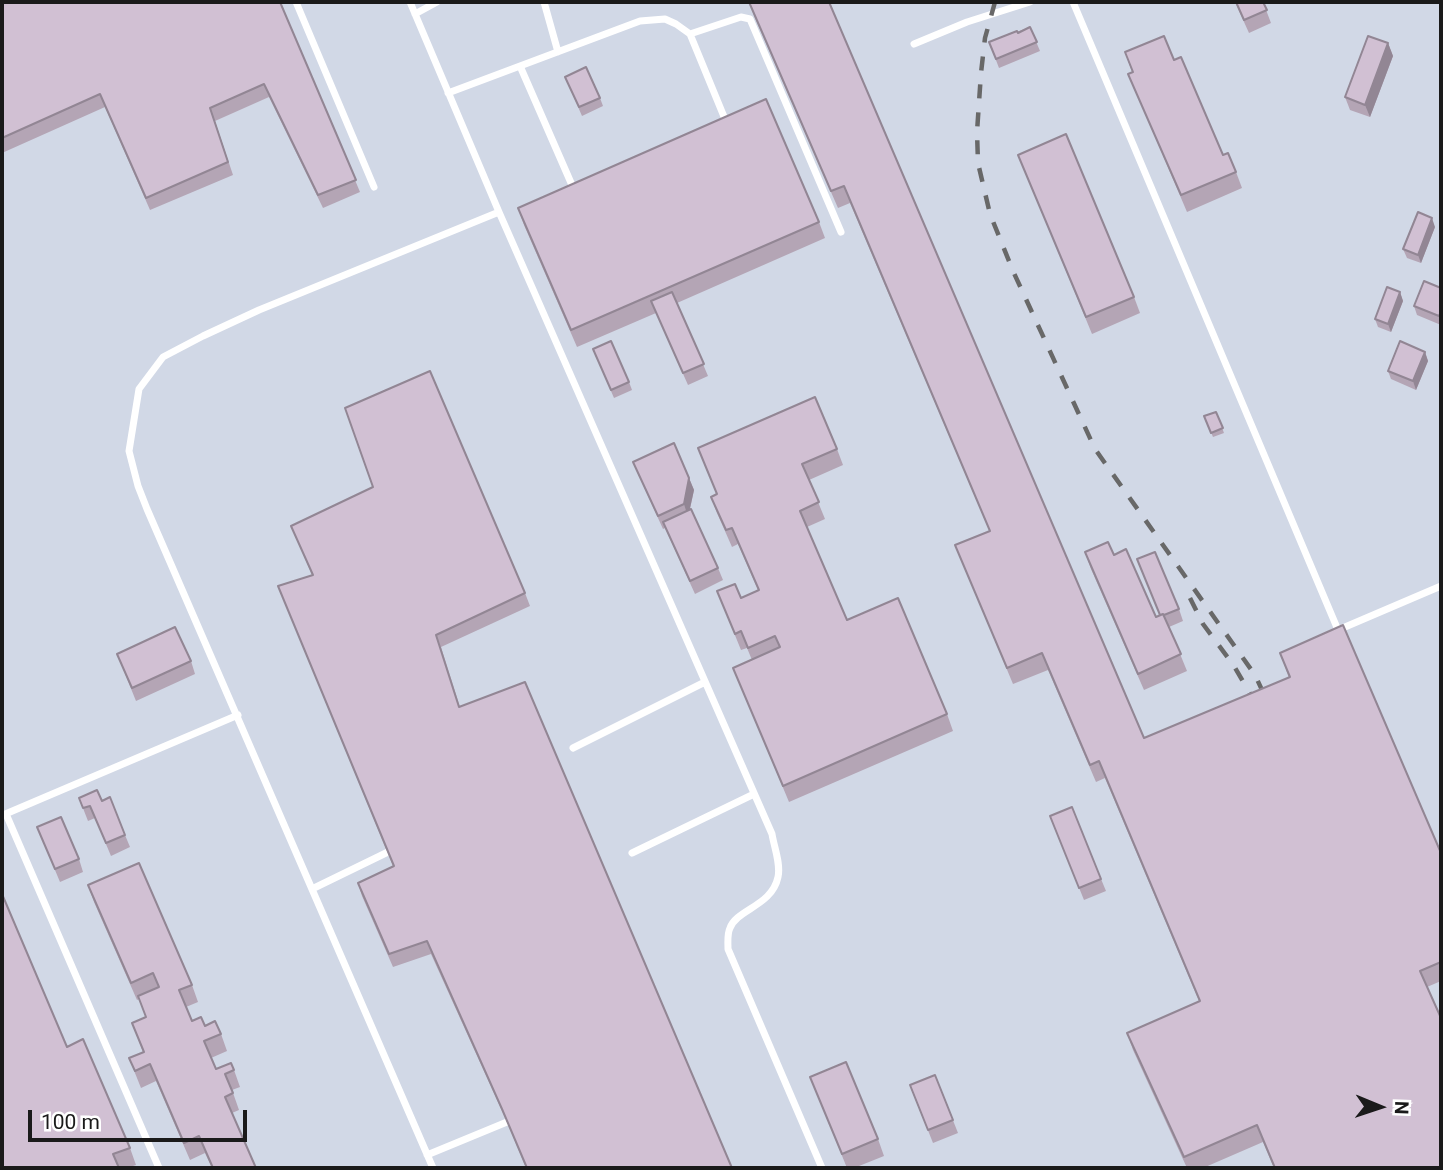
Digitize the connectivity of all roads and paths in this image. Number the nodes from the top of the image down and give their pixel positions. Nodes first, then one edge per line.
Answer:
1 (296, 2) edge
2 (410, 2) edge
3 (437, 2) edge
4 (544, 2) edge
5 (1030, 2) edge
6 (1073, 2) edge
7 (415, 14) junction
8 (690, 34) junction
9 (914, 44) dead end
10 (558, 52) junction
11 (520, 66) junction
12 (448, 93) junction
13 (730, 131) edge
14 (374, 187) dead end
15 (577, 196) edge
16 (499, 212) junction
17 (841, 232) dead end
18 (1441, 586) edge
19 (705, 682) junction
20 (238, 715) junction
21 (573, 748) dead end
22 (754, 794) junction
23 (4, 815) edge
24 (388, 852) edge
25 (632, 853) dead end
26 (312, 889) junction
27 (507, 1122) edge
28 (427, 1155) junction
29 (159, 1168) edge
30 (433, 1168) edge
31 (822, 1168) edge

1 - 14 lane
2 - 7 lane
3 - 7 lane
4 - 10 lane
5 - 9 lane
6 - 18 lane
7 - 12 lane
8 - 10 lane
8 - 13 lane
8 - 17 lane
10 - 11 lane
11 - 12 lane
11 - 15 lane
12 - 16 lane
16 - 19 lane
16 - 20 lane
19 - 21 lane
19 - 22 lane
20 - 23 lane
20 - 26 lane
22 - 25 lane
22 - 31 lane
23 - 29 lane
24 - 26 lane
26 - 28 lane
27 - 28 lane
28 - 30 lane

